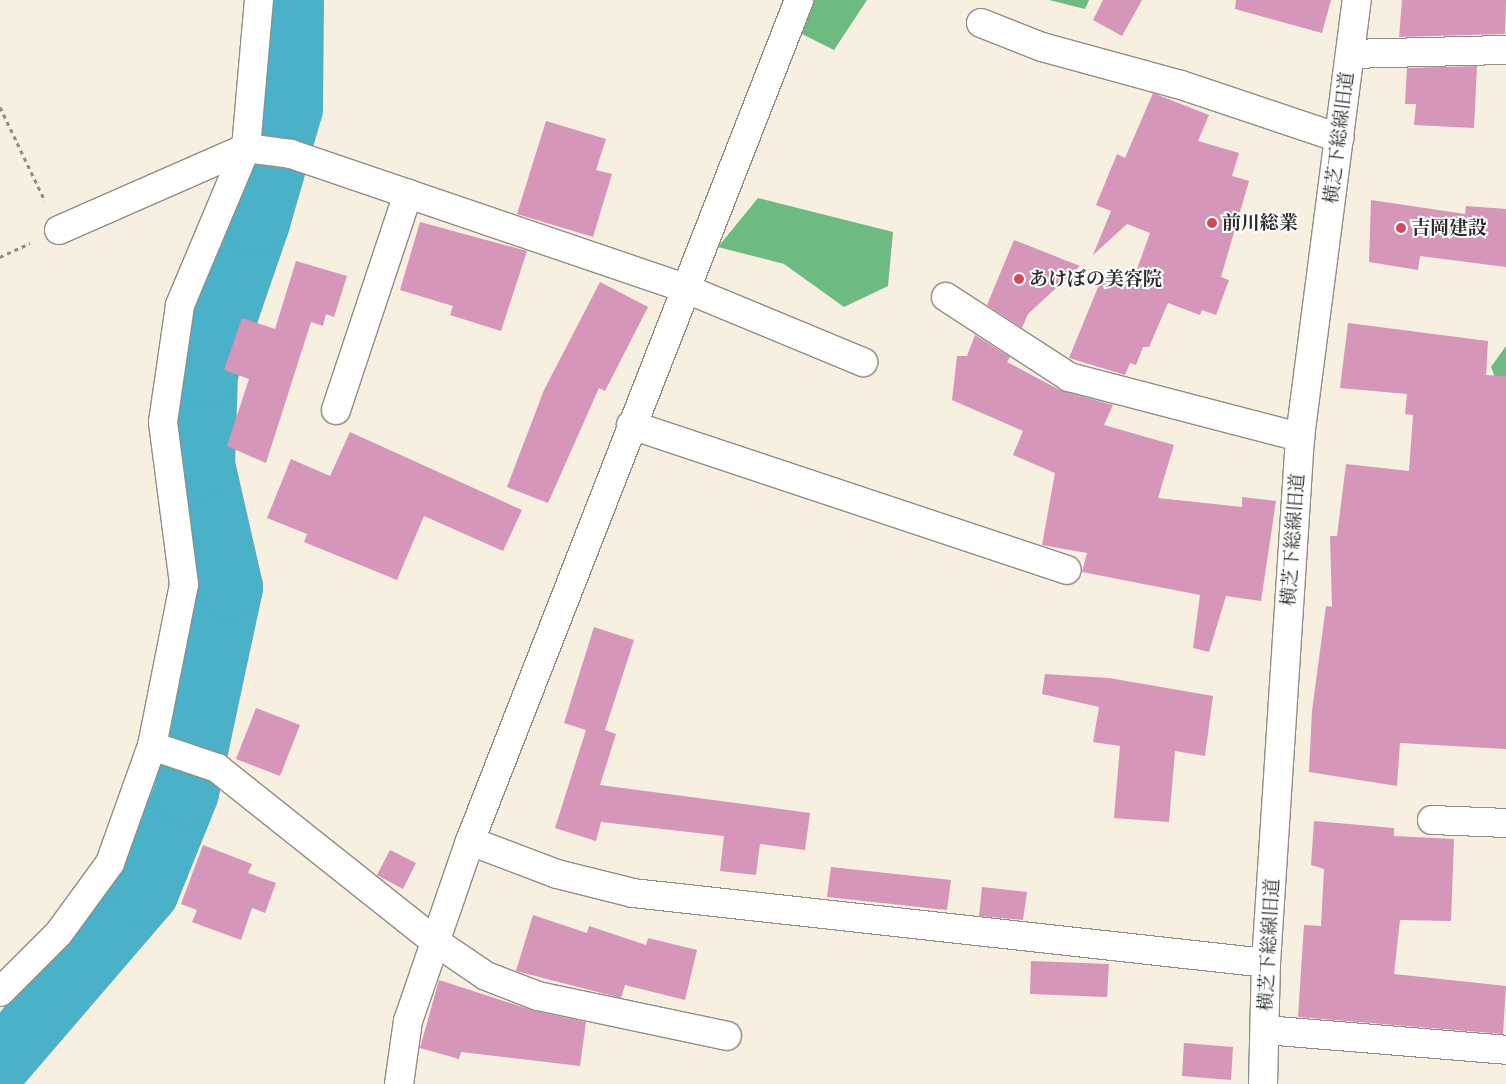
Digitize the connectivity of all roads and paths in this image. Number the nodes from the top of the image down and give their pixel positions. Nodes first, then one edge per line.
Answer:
1 (259, 0) edge
2 (799, 0) edge
3 (1357, 0) edge
4 (981, 23) dead end
5 (1506, 50) edge
6 (1350, 54) junction
7 (0, 107) edge
8 (1339, 138) junction
9 (246, 148) junction
10 (408, 194) junction
11 (59, 230) joint
12 (684, 288) junction
13 (946, 297) dead end
14 (863, 362) dead end
15 (336, 410) dead end
16 (631, 425) junction
17 (1300, 437) junction
18 (1067, 570) dead end
19 (152, 746) junction
20 (1432, 820) dead end
21 (1506, 823) edge
22 (470, 841) junction
23 (436, 942) junction
24 (1266, 963) junction
25 (0, 992) edge
26 (1265, 1030) junction
27 (727, 1036) dead end
28 (1506, 1050) edge
29 (399, 1084) edge
30 (1263, 1084) edge

1 - 9 street
2 - 12 street
3 - 6 street, 横芝下総線旧道
4 - 8 street
5 - 6 street
6 - 8 street, 横芝下総線旧道
7 - 11 path
8 - 17 street, 横芝下総線旧道
9 - 10 street
9 - 11 street
9 - 19 street
10 - 12 street
10 - 15 street
12 - 14 street
12 - 16 street
13 - 17 street
16 - 18 street
16 - 22 street
17 - 24 street, 横芝下総線旧道
19 - 23 street
19 - 25 street
20 - 21 street
22 - 23 street
22 - 24 street
23 - 27 street
23 - 29 street
24 - 26 street, 横芝下総線旧道
26 - 28 street
26 - 30 street, 横芝下総線旧道

